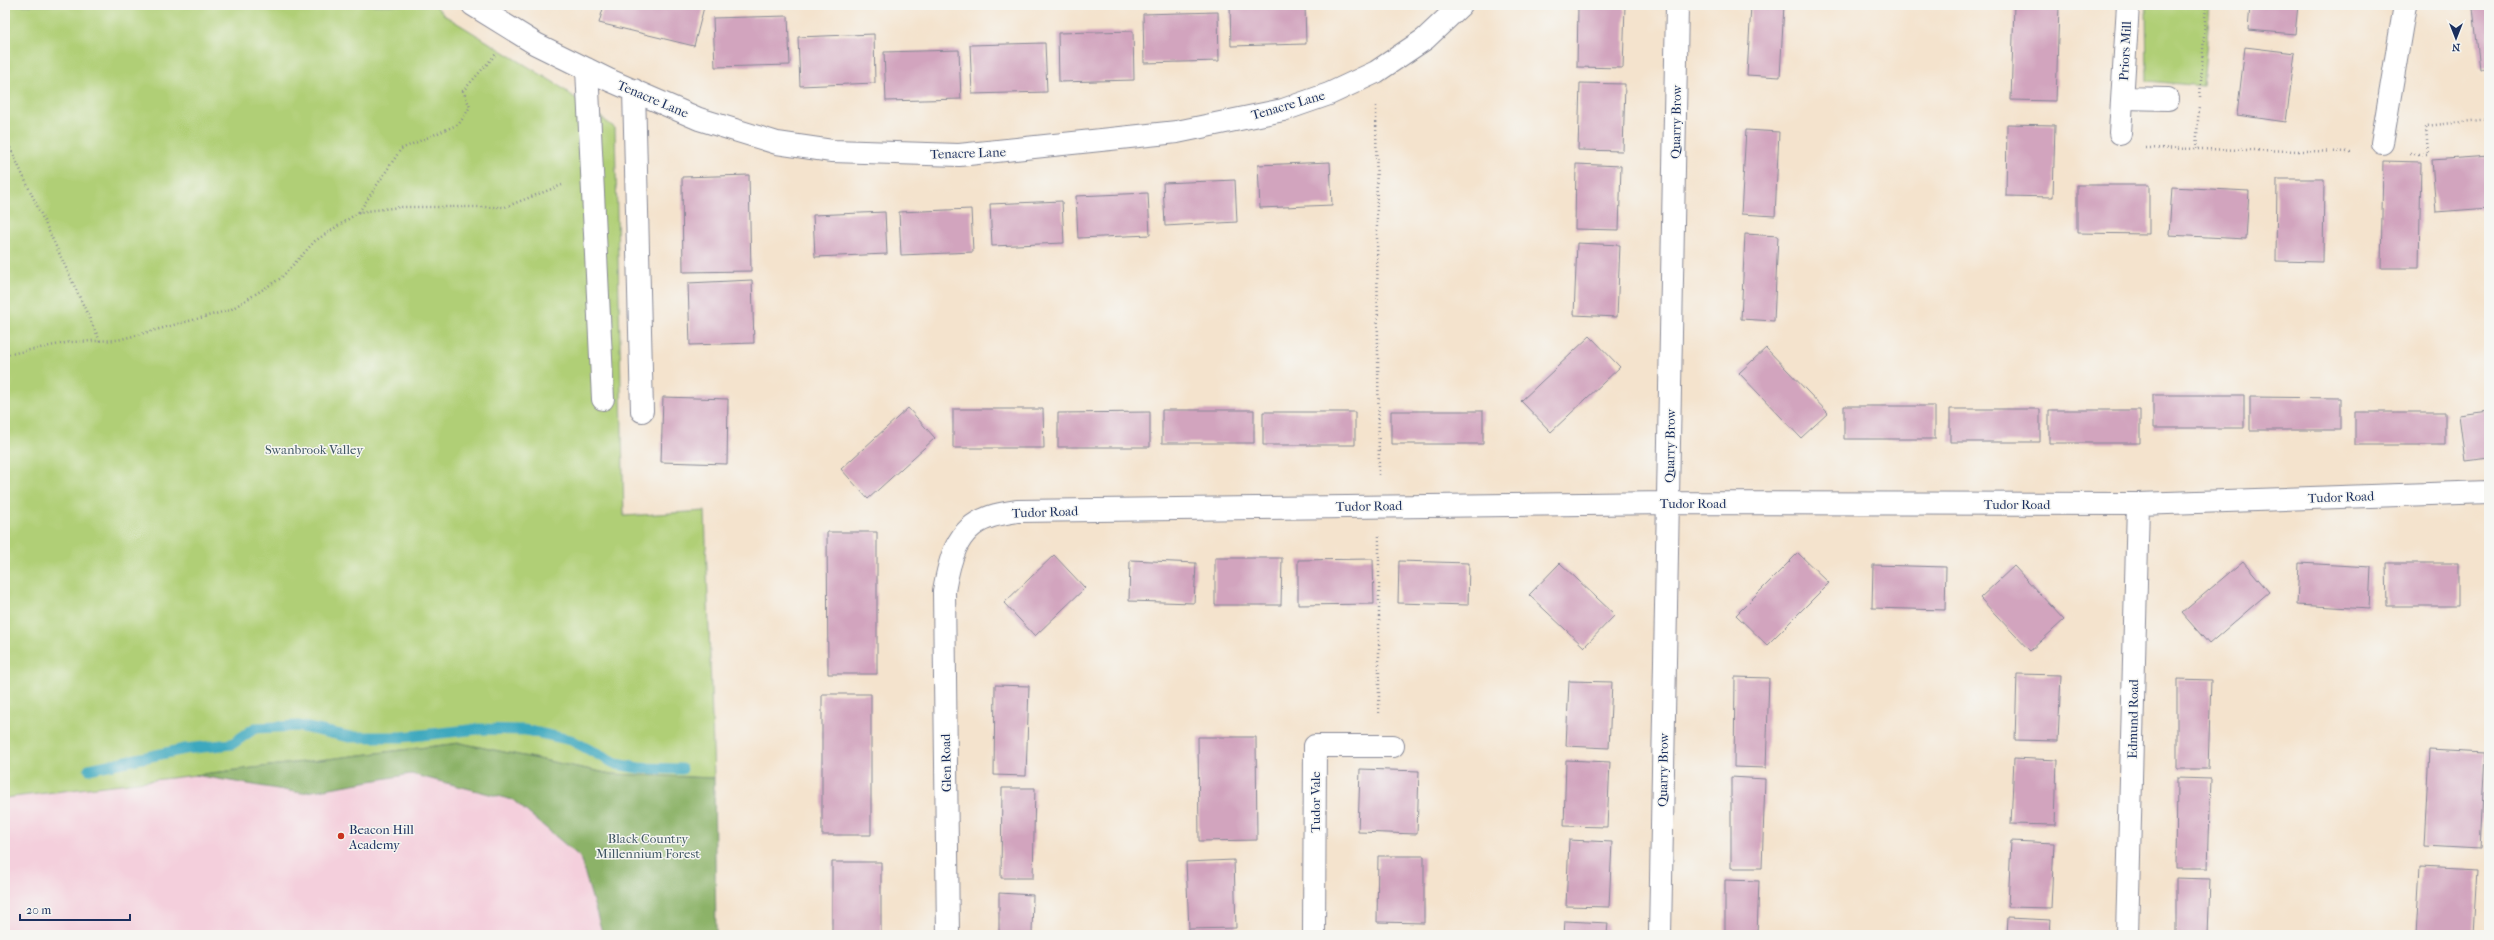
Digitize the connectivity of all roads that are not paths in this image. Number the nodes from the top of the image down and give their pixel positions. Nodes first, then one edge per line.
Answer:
1 (473, 5) edge
2 (1461, 5) edge
3 (1677, 5) edge
4 (2128, 5) edge
5 (2405, 5) edge
6 (587, 69) junction
7 (634, 90) junction
8 (2123, 98) junction
9 (2168, 99) dead end
10 (2120, 133) road end
11 (2382, 142) dead end
12 (603, 399) dead end
13 (642, 411) dead end
14 (2489, 492) edge
15 (1670, 503) junction
16 (2138, 504) junction
17 (944, 591) joint
18 (1386, 746) road end
19 (948, 935) edge
20 (1314, 935) edge
21 (1660, 935) edge
22 (2127, 935) edge

1 - 6 street, Tenacre Lane
2 - 7 street, Tenacre Lane
3 - 15 street, Quarry Brow
4 - 8 street, Priors Mill
5 - 11 street
6 - 7 street, Tenacre Lane
6 - 12 street
7 - 13 street
8 - 9 street, Priors Mill
8 - 10 street, Priors Mill
14 - 16 street, Tudor Road
15 - 16 street, Tudor Road
15 - 17 street, Tudor Road
15 - 21 street, Quarry Brow
16 - 22 street, Edmund Road
17 - 19 street, Glen Road
18 - 20 street, Tudor Vale

